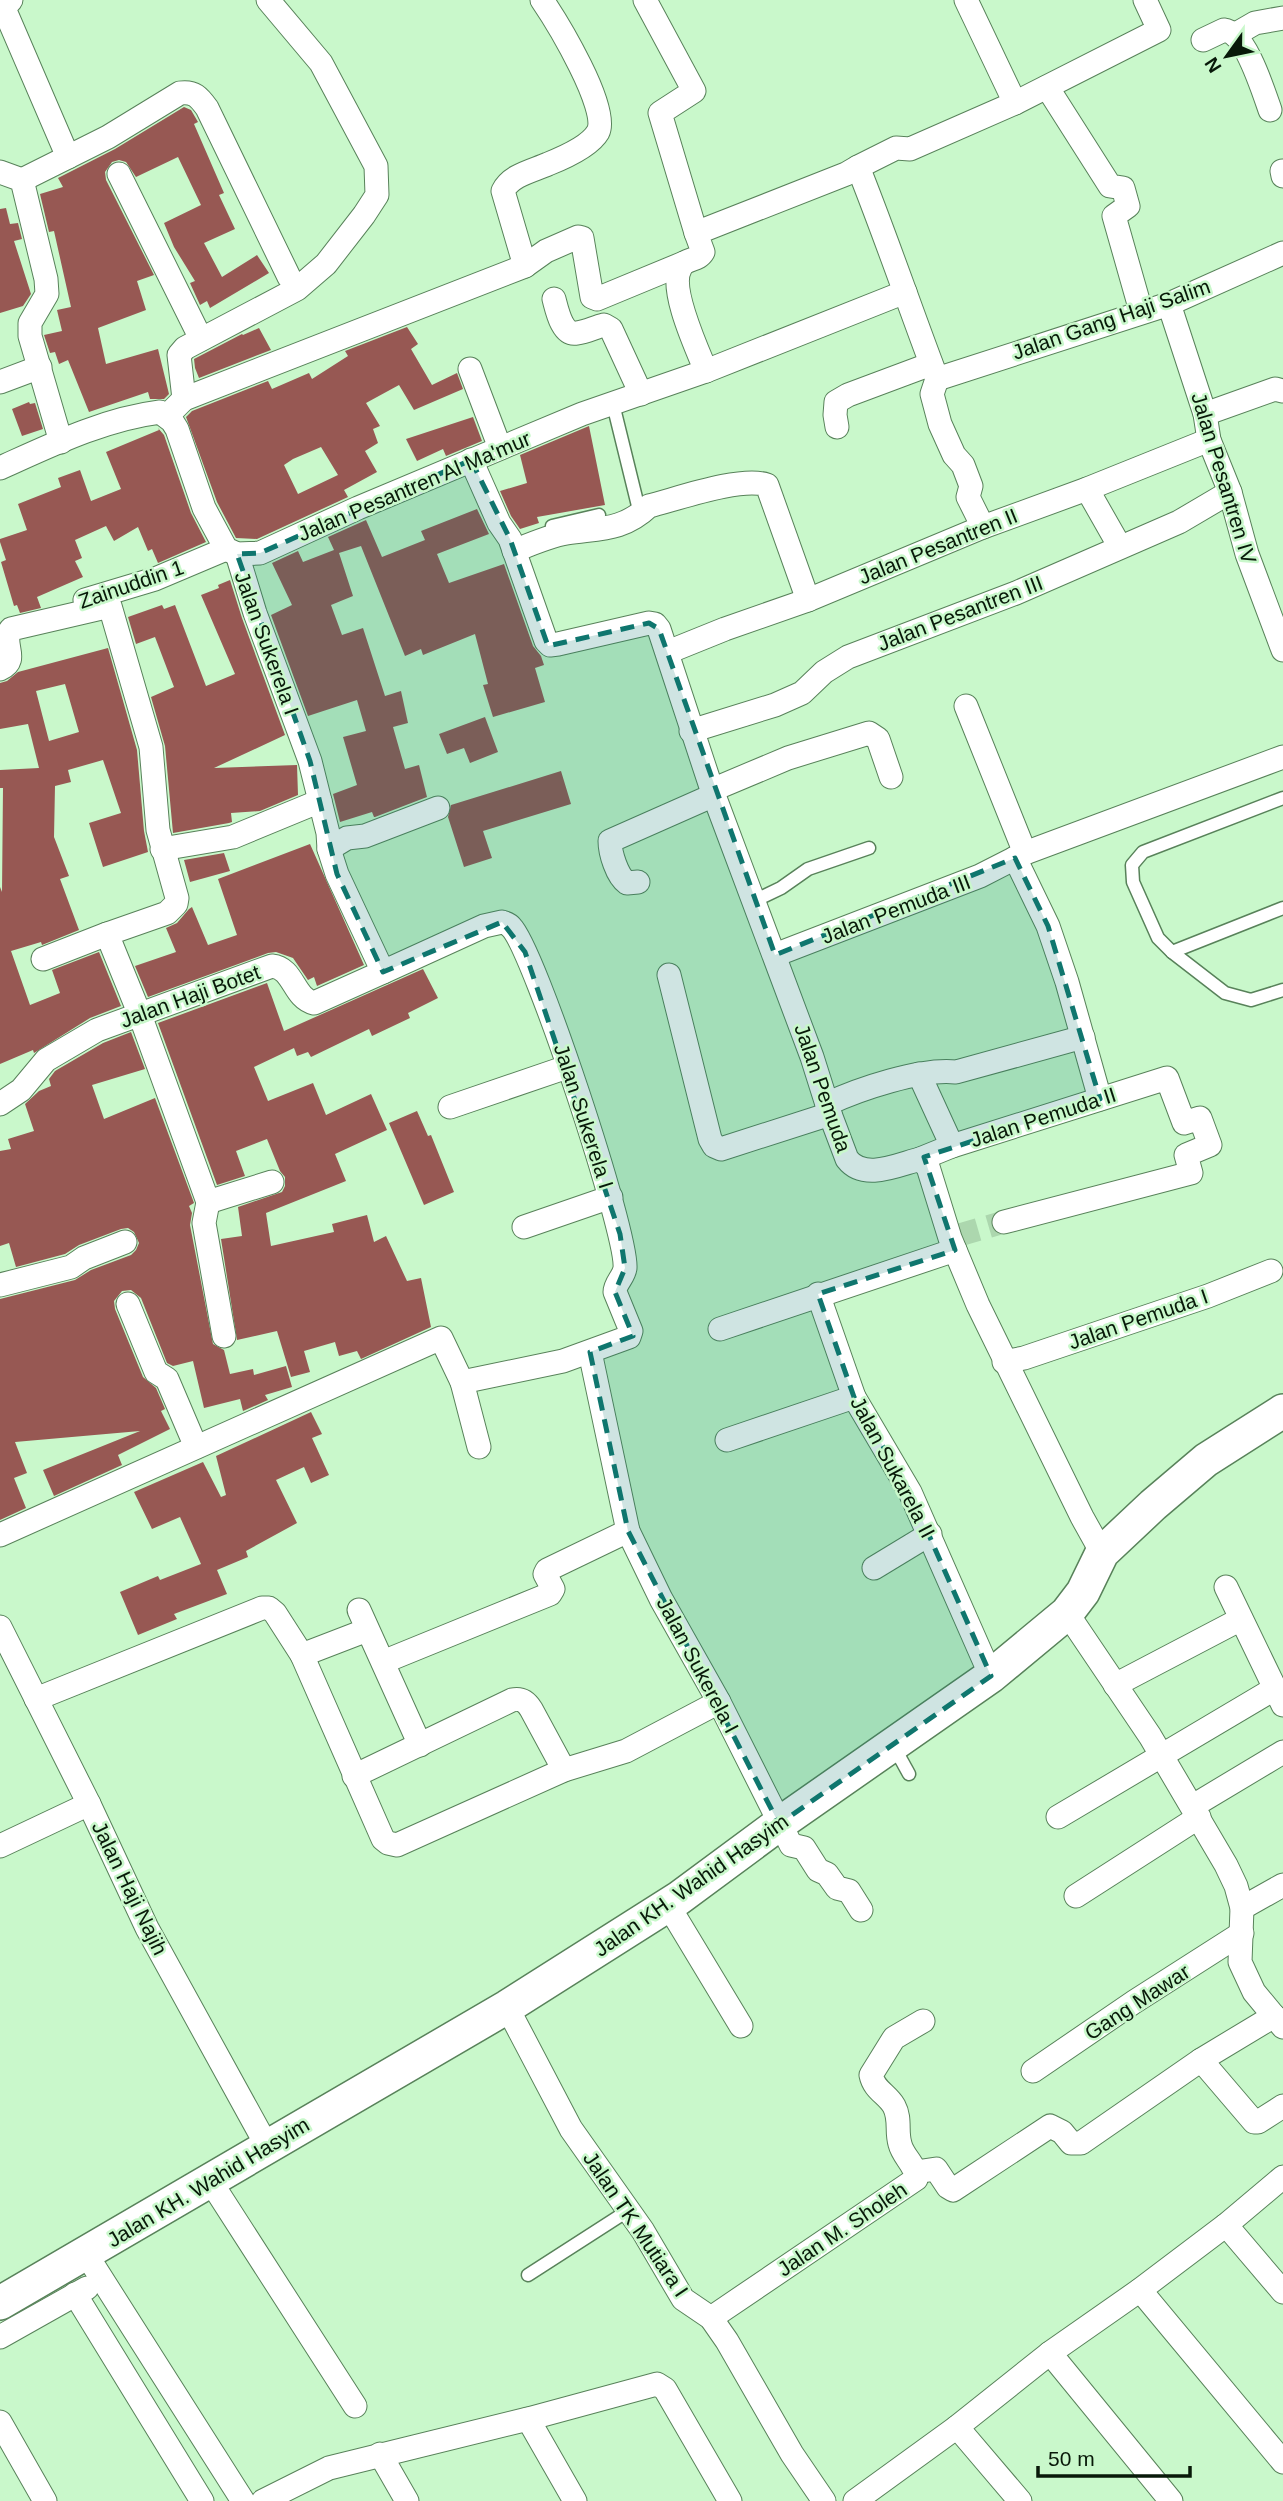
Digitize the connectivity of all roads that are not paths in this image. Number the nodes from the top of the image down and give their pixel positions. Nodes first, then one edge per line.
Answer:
1 (11, 0) edge
2 (268, 0) edge
3 (542, 0) edge
4 (645, 0) edge
5 (966, 0) edge
6 (1145, 0) edge
7 (1283, 18) edge
8 (1236, 34) junction
9 (1203, 40) dead end
10 (1047, 87) junction
11 (1015, 103) junction
12 (1270, 110) dead end
13 (68, 157) junction
14 (852, 170) junction
15 (119, 174) dead end
16 (11, 176) edge
17 (696, 233) junction
18 (1283, 253) edge
19 (684, 263) junction
20 (525, 266) junction
21 (289, 277) dead end
22 (905, 292) junction
23 (554, 299) dead end
24 (1169, 304) junction
25 (1141, 311) junction
26 (201, 338) junction
27 (40, 367) junction
28 (470, 369) dead end
29 (706, 371) junction
30 (934, 372) junction
31 (0, 382) edge
32 (1283, 391) edge
33 (641, 394) junction
34 (184, 399) junction
35 (613, 404) junction
36 (1205, 414) junction
37 (167, 416) junction
38 (837, 427) dead end
39 (1209, 440) junction
40 (61, 442) junction
41 (500, 448) junction
42 (471, 460) junction
43 (0, 468) edge
44 (1087, 489) junction
45 (1230, 492) junction
46 (640, 514) junction
47 (599, 515) dead end
48 (983, 527) junction
49 (512, 545) junction
50 (1120, 547) junction
51 (231, 551) junction
52 (808, 600) junction
53 (40, 622) junction
54 (1283, 650) edge
55 (668, 652) junction
56 (0, 668) edge
57 (966, 706) dead end
58 (691, 731) junction
59 (1283, 757) edge
60 (891, 777) dead end
61 (713, 793) junction
62 (1283, 798) edge
63 (320, 801) junction
64 (438, 808) dead end
65 (869, 848) dead end
66 (162, 849) junction
67 (329, 849) junction
68 (1020, 856) junction
69 (638, 882) dead end
70 (754, 901) junction
71 (1283, 908) edge
72 (107, 934) junction
73 (1172, 952) junction
74 (775, 955) junction
75 (43, 959) dead end
76 (383, 972) junction
77 (669, 975) dead end
78 (1283, 990) edge
79 (140, 1015) junction
80 (1083, 1037) junction
81 (567, 1067) junction
82 (919, 1074) junction
83 (1100, 1099) junction
84 (0, 1104) edge
85 (450, 1107) dead end
86 (828, 1109) junction
87 (952, 1146) junction
88 (920, 1159) junction
89 (272, 1182) dead end
90 (611, 1197) junction
91 (208, 1202) junction
92 (1004, 1223) tunnel mouth
93 (524, 1227) dead end
94 (953, 1241) junction
95 (125, 1242) dead end
96 (1270, 1271) dead end
97 (0, 1285) edge
98 (818, 1294) junction
99 (128, 1304) dead end
100 (720, 1329) dead end
101 (225, 1336) dead end
102 (590, 1352) junction
103 (1004, 1362) junction
104 (462, 1382) junction
105 (854, 1397) junction
106 (1283, 1410) edge
107 (727, 1440) dead end
108 (196, 1447) junction
109 (479, 1447) dead end
110 (628, 1531) junction
111 (930, 1534) junction
112 (0, 1535) edge
113 (1102, 1553) junction
114 (874, 1567) dead end
115 (1226, 1587) dead end
116 (1067, 1613) junction
117 (1241, 1619) junction
118 (0, 1627) edge
119 (302, 1655) junction
120 (383, 1661) junction
121 (992, 1676) junction
122 (1115, 1685) junction
123 (1279, 1697) edge
124 (36, 1699) junction
125 (719, 1702) junction
126 (420, 1745) junction
127 (893, 1745) junction
128 (1283, 1752) edge
129 (1163, 1757) junction
130 (564, 1770) junction
131 (909, 1774) dead end
132 (355, 1776) junction
133 (89, 1804) junction
134 (1196, 1812) junction
135 (1058, 1817) dead end
136 (779, 1824) junction
137 (0, 1846) edge
138 (1283, 1885) edge
139 (1076, 1896) dead end
140 (668, 1905) junction
141 (1242, 1908) junction
142 (861, 1910) dead end
143 (1242, 1933) junction
144 (507, 2007) junction
145 (923, 2021) dead end
146 (1278, 2022) edge
147 (741, 2026) dead end
148 (1200, 2060) junction
149 (1033, 2071) dead end
150 (1283, 2106) edge
151 (267, 2146) junction
152 (916, 2172) junction
153 (1283, 2177) edge
154 (209, 2179) junction
155 (629, 2210) junction
156 (1226, 2225) junction
157 (94, 2267) junction
158 (528, 2275) dead end
159 (1140, 2290) junction
160 (1283, 2292) edge
161 (75, 2294) junction
162 (0, 2303) edge
163 (711, 2318) junction
164 (0, 2337) edge
165 (1050, 2353) junction
166 (355, 2406) dead end
167 (528, 2419) junction
168 (0, 2422) edge
169 (957, 2427) junction
170 (380, 2454) junction
171 (1283, 2462) edge
172 (867, 2498) edge
173 (45, 2501) edge
174 (202, 2501) edge
175 (243, 2501) edge
176 (263, 2501) edge
177 (407, 2501) edge
178 (575, 2501) edge
179 (730, 2501) edge
180 (824, 2501) edge
181 (1020, 2501) edge
182 (1171, 2501) edge

1 - 13 street
2 - 26 street
3 - 20 street
4 - 17 street
5 - 11 street
6 - 10 street
7 - 8 street
8 - 9 street
8 - 12 street
10 - 11 street
10 - 25 street
11 - 14 street
13 - 16 street
13 - 21 street
14 - 17 street
14 - 22 street
15 - 26 street
16 - 27 street
17 - 19 street
18 - 24 street, Jalan Gang Haji Salim
19 - 20 street
19 - 29 street
20 - 34 street
22 - 29 street, Jalan Pesantren Al Ma'mur
22 - 30 street
23 - 33 street
24 - 25 street, Jalan Gang Haji Salim
24 - 36 street, Jalan Pesantren IV
25 - 30 street, Jalan Gang Haji Salim
26 - 34 street
27 - 31 street
27 - 40 street
28 - 41 street
29 - 33 street, Jalan Pesantren Al Ma'mur
30 - 38 street, Jalan Gang Haji Salim
30 - 48 street
32 - 36 street
33 - 35 street, Jalan Pesantren Al Ma'mur
34 - 37 street
35 - 41 street, Jalan Pesantren Al Ma'mur
35 - 46 lane
36 - 39 street, Jalan Pesantren IV
37 - 40 street
37 - 51 street
39 - 44 street, Jalan Pesantren II
39 - 45 street, Jalan Pesantren IV
40 - 43 street
41 - 42 street, Jalan Pesantren Al Ma'mur
42 - 49 street
42 - 51 street, Jalan Pesantren Al Ma'mur
44 - 48 street, Jalan Pesantren II
44 - 50 street
45 - 50 street, Jalan Pesantren III
45 - 54 street, Jalan Pesantren IV
46 - 49 street
46 - 52 street
47 - 49 lane
48 - 52 street, Jalan Pesantren II
49 - 55 street, Jalan Pemuda
50 - 58 street, Jalan Pesantren III
51 - 53 street, Zainuddin 1
51 - 63 street, Jalan Sukerela I
52 - 55 street, Jalan Pesantren II
53 - 56 street, Zainuddin 1
53 - 66 street, Zainuddin 1
55 - 58 street, Jalan Pemuda
57 - 68 street
58 - 61 street, Jalan Pemuda
59 - 68 street, Jalan Pemuda III
60 - 61 street
61 - 69 street
61 - 70 street, Jalan Pemuda
62 - 73 lane
63 - 66 street
63 - 67 street, Jalan Sukerela I
64 - 67 street
65 - 70 lane
66 - 72 street
67 - 76 street, Jalan Sukerela I
68 - 74 street, Jalan Pemuda III
68 - 80 street
70 - 74 street, Jalan Pemuda
71 - 73 lane
72 - 75 street
72 - 79 street
73 - 78 lane
74 - 86 street, Jalan Pemuda
76 - 79 street, Jalan Haji Botet
76 - 81 street, Jalan Sukerela I
77 - 86 street
79 - 84 street, Jalan Haji Botet
79 - 91 street
80 - 82 street
80 - 83 street
81 - 85 street
81 - 90 street, Jalan Sukerela I
82 - 86 street
82 - 87 street
83 - 87 street, Jalan Pemuda II
83 - 92 street, Jalan Pemuda II
86 - 88 street, Jalan Pemuda
87 - 88 street, Jalan Pemuda II
88 - 94 street
89 - 91 street
90 - 93 street
90 - 102 street, Jalan Sukerela I
91 - 101 street
94 - 98 street
94 - 103 street
95 - 97 street
96 - 103 street, Jalan Pemuda I
98 - 100 street
98 - 105 street, Jalan Sukarela II
99 - 108 street
102 - 104 street
102 - 110 street, Jalan Sukerela I
103 - 113 street
104 - 108 street
104 - 109 street
105 - 107 street
105 - 111 street, Jalan Sukarela II
106 - 113 street, Jalan KH. Wahid Hasyim
108 - 112 street
110 - 120 street
110 - 125 street, Jalan Sukerela I
111 - 114 street
111 - 121 street, Jalan Sukarela II
113 - 116 street, Jalan KH. Wahid Hasyim
115 - 117 street
116 - 121 street, Jalan KH. Wahid Hasyim
116 - 122 street
117 - 122 street
117 - 123 street
118 - 124 street, Jalan Haji Najih
119 - 120 street
119 - 124 street
119 - 132 street
120 - 126 street
121 - 127 street, Jalan KH. Wahid Hasyim
122 - 129 street
123 - 129 street
124 - 133 street, Jalan Haji Najih
125 - 130 street
125 - 136 street, Jalan Sukerela I
126 - 130 street
126 - 132 street
127 - 131 lane
127 - 136 street, Jalan KH. Wahid Hasyim
128 - 134 street
129 - 134 street
129 - 135 street
130 - 132 street
133 - 137 street
133 - 151 street, Jalan Haji Najih
134 - 139 street
134 - 141 street
136 - 140 street, Jalan KH. Wahid Hasyim
136 - 142 street, Jalan Sukerela I
138 - 141 street
140 - 144 street, Jalan KH. Wahid Hasyim
140 - 147 street
141 - 143 street
143 - 146 street
143 - 149 street, Gang Mawar
144 - 151 street, Jalan KH. Wahid Hasyim
144 - 155 street, Jalan TK Mutiara I
145 - 152 street, Jalan M. Sholeh
146 - 148 street
148 - 150 street
148 - 152 street
151 - 154 street, Jalan KH. Wahid Hasyim
152 - 163 street, Jalan M. Sholeh
153 - 156 street
154 - 157 street, Jalan KH. Wahid Hasyim
154 - 166 street
155 - 158 lane
155 - 163 street, Jalan TK Mutiara I
156 - 159 street
156 - 160 street
157 - 161 street
157 - 162 street, Jalan KH. Wahid Hasyim
157 - 175 street
159 - 165 street
159 - 171 street
161 - 164 street
161 - 174 street
163 - 180 street, Jalan TK Mutiara I
165 - 169 street
165 - 182 street
167 - 170 street
167 - 178 street
167 - 179 street
168 - 173 street
169 - 172 street
169 - 181 street
170 - 176 street
170 - 177 street

